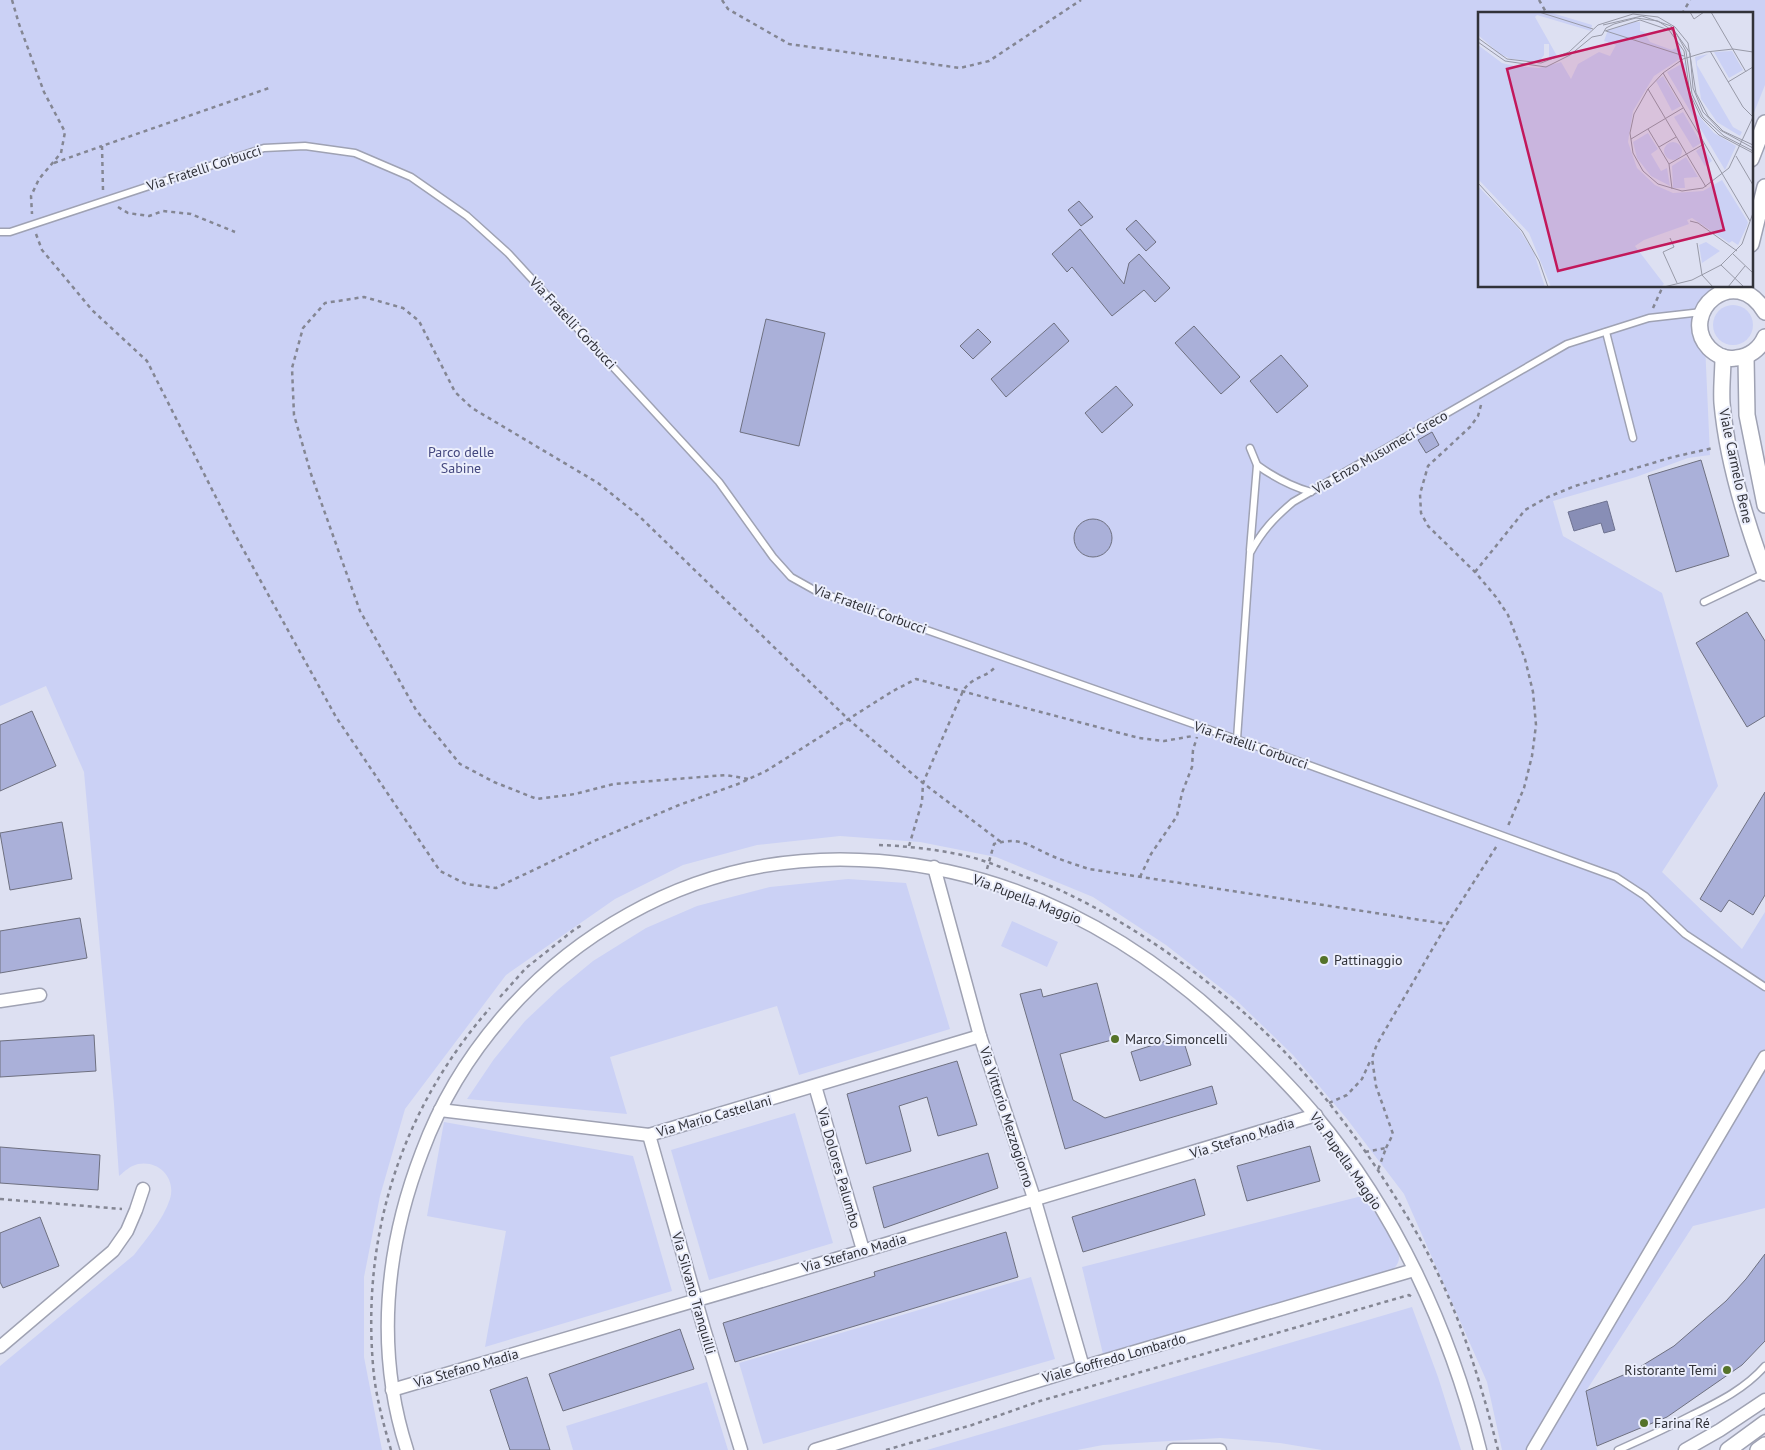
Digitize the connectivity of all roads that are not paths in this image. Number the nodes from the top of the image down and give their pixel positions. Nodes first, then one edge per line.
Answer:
1 (1765, 123) edge
2 (1752, 156) edge
3 (1765, 187) edge
4 (0, 232) edge
5 (1752, 240) edge
6 (1744, 289) edge
7 (1722, 290) edge
8 (1702, 312) junction
9 (1765, 312) edge
10 (1606, 332) junction
11 (1765, 337) edge
12 (1723, 357) junction
13 (1746, 357) junction
14 (1633, 438) dead end
15 (1250, 448) dead end
16 (1761, 464) edge
17 (1257, 465) junction
18 (1311, 492) junction
19 (1765, 504) edge
20 (1250, 552) junction
21 (1765, 573) edge
22 (1704, 602) dead end
23 (1237, 739) junction
24 (934, 867) junction
25 (1765, 987) edge
26 (40, 995) dead end
27 (0, 1001) edge
28 (980, 1036) junction
29 (1765, 1057) edge
30 (815, 1086) junction
31 (440, 1110) junction
32 (1316, 1115) junction
33 (650, 1135) junction
34 (143, 1189) dead end
35 (1035, 1201) junction
36 (863, 1250) junction
37 (1414, 1270) junction
38 (696, 1300) junction
39 (0, 1347) edge
40 (1083, 1366) junction
41 (1765, 1366) edge
42 (392, 1390) junction
43 (1765, 1400) edge
44 (1765, 1423) edge
45 (1765, 1445) edge
46 (1689, 1449) edge
47 (407, 1450) edge
48 (741, 1450) edge
49 (815, 1450) edge
50 (1173, 1450) edge
51 (1220, 1450) edge
52 (1480, 1450) edge
53 (1533, 1450) edge
54 (1618, 1450) edge
55 (1728, 1450) edge
56 (1758, 1450) edge

1 - 2 street
3 - 5 street
4 - 23 lane, Via Fratelli Corbucci
6 - 7 street
6 - 9 street
7 - 8 street
8 - 10 lane, Via Enzo Musumeci Greco
8 - 12 street
10 - 14 lane
10 - 18 lane, Via Enzo Musumeci Greco
11 - 13 street
12 - 13 street
12 - 21 street, Viale Carmelo Bene
13 - 16 street, Viale Carmelo Bene
15 - 17 lane
16 - 19 street, Viale Carmelo Bene
17 - 18 lane
17 - 20 lane
18 - 20 lane, Via Enzo Musumeci Greco
20 - 23 lane, Via Enzo Musumeci Greco
21 - 22 lane
23 - 25 lane, Via Fratelli Corbucci
24 - 28 street, Via Vittorio Mezzogiorno
24 - 31 street, Via Pupella Maggio
24 - 32 street, Via Pupella Maggio
26 - 27 street
28 - 30 street, Via Mario Castellani
28 - 35 street, Via Vittorio Mezzogiorno
29 - 53 street
30 - 33 street, Via Mario Castellani
30 - 36 street, Via Dolores Palumbo
31 - 33 street, Via Mario Castellani
31 - 42 street, Via Pupella Maggio
32 - 35 street, Via Stefano Madia
32 - 37 street, Via Pupella Maggio
33 - 38 street, Via Silvano Tranquilli
34 - 39 street
35 - 36 street, Via Stefano Madia
35 - 40 street, Via Vittorio Mezzogiorno
36 - 38 street, Via Stefano Madia
37 - 40 street, Viale Goffredo Lombardo
37 - 52 street, Via Pupella Maggio
38 - 42 street, Via Stefano Madia
38 - 48 street, Via Silvano Tranquilli
40 - 49 street, Viale Goffredo Lombardo
41 - 54 lane
42 - 47 street, Via Pupella Maggio
43 - 46 street
44 - 55 street
45 - 56 street
50 - 51 street

